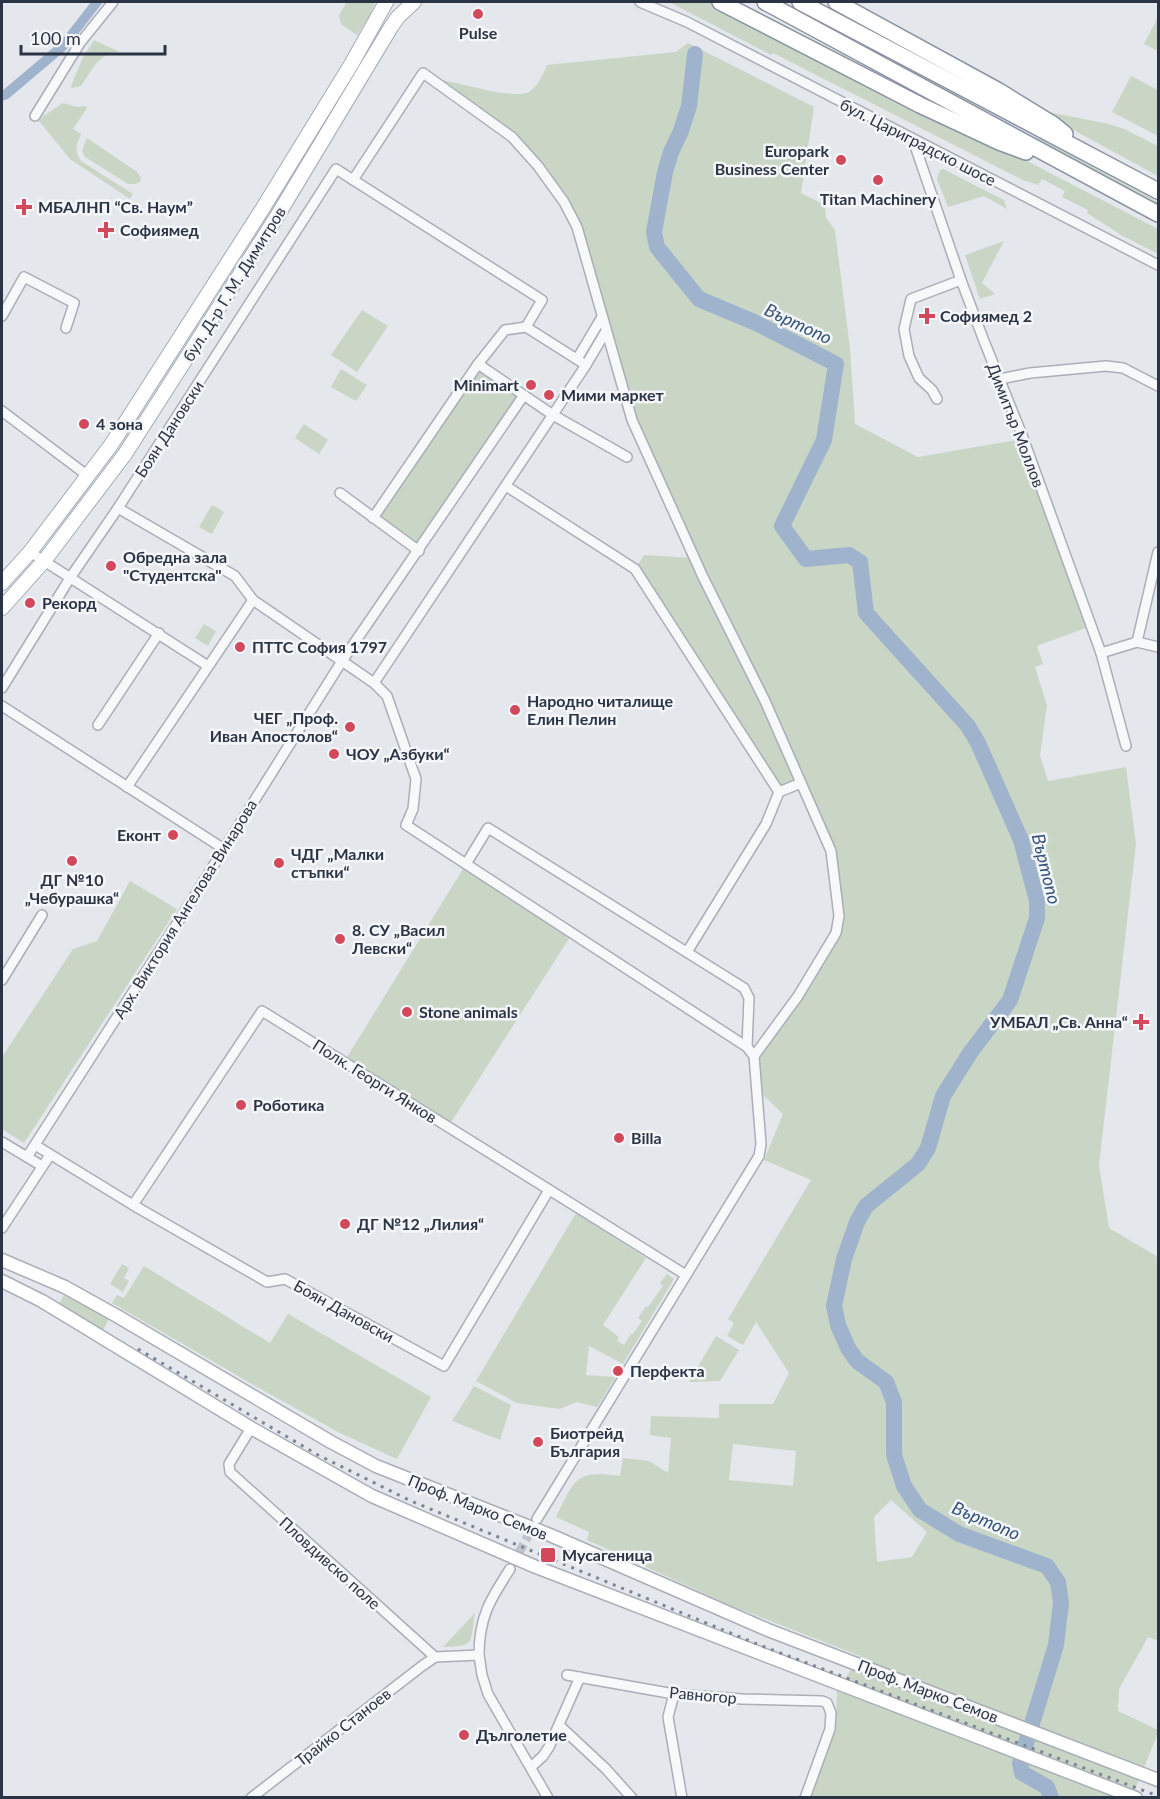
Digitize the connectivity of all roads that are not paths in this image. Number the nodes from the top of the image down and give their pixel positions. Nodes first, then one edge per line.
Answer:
1 (113, 2) edge
2 (386, 2) edge
3 (414, 2) edge
4 (640, 2) edge
5 (656, 2) edge
6 (720, 2) edge
7 (765, 2) edge
8 (800, 2) edge
9 (836, 2) edge
10 (679, 19) junction
11 (35, 116) dead end
12 (913, 140) junction
13 (1092, 157) junction
14 (1074, 169) junction
15 (353, 180) junction
16 (1158, 191) edge
17 (1158, 214) edge
18 (1158, 265) edge
19 (961, 279) junction
20 (2, 316) edge
21 (602, 317) junction
22 (526, 327) junction
23 (66, 328) dead end
24 (606, 331) junction
25 (577, 359) junction
26 (478, 364) junction
27 (586, 365) junction
28 (1000, 379) junction
29 (1158, 386) edge
30 (524, 395) junction
31 (936, 399) dead end
32 (2, 411) edge
33 (553, 415) junction
34 (627, 457) dead end
35 (88, 476) junction
36 (506, 486) junction
37 (340, 493) dead end
38 (118, 508) junction
39 (373, 518) junction
40 (419, 551) junction
41 (30, 552) junction
42 (1158, 552) edge
43 (44, 561) junction
44 (70, 578) junction
45 (2, 583) edge
46 (253, 600) junction
47 (2, 608) edge
48 (159, 633) junction
49 (1137, 642) junction
50 (1158, 647) edge
51 (1101, 653) junction
52 (342, 661) junction
53 (208, 666) junction
54 (374, 683) junction
55 (2, 688) edge
56 (2, 706) edge
57 (98, 725) dead end
58 (1126, 746) dead end
59 (801, 783) junction
60 (127, 787) junction
61 (779, 792) junction
62 (224, 849) junction
63 (466, 864) junction
64 (42, 915) dead end
65 (687, 952) junction
66 (2, 980) edge
67 (747, 1047) junction
68 (754, 1056) junction
69 (2, 1142) edge
70 (34, 1145) junction
71 (50, 1155) junction
72 (27, 1157) junction
73 (42, 1166) junction
74 (549, 1190) junction
75 (133, 1205) junction
76 (2, 1228) edge
77 (2, 1260) edge
78 (686, 1275) junction
79 (2, 1281) edge
80 (53, 1282) junction
81 (42, 1301) junction
82 (251, 1428) junction
83 (537, 1519) tunnel mouth
84 (510, 1569) tunnel mouth
85 (479, 1655) junction
86 (435, 1657) junction
87 (567, 1675) dead end
88 (580, 1677) junction
89 (674, 1694) junction
90 (560, 1726) junction
91 (531, 1767) junction
92 (1158, 1780) edge
93 (251, 1797) edge
94 (548, 1797) edge
95 (632, 1797) edge
96 (682, 1797) edge
97 (805, 1797) edge
98 (1134, 1797) edge

1 - 11 street
2 - 35 main road, бул. Д-р Г. М. Димитров
3 - 43 main road, бул. Д-р Г. М. Димитров
4 - 10 street, бул. Цариградско шосе
5 - 10 street, бул. Цариградско шосе
6 - 14 highway
7 - 14 highway
8 - 13 highway
9 - 13 highway
10 - 12 street, бул. Цариградско шосе
12 - 18 street, бул. Цариградско шосе
12 - 19 street, Димитър Моллов
13 - 16 highway
14 - 17 highway
15 - 21 street
15 - 22 street
15 - 38 street, Боян Дановски
19 - 28 street, Димитър Моллов
19 - 31 street
20 - 23 street
21 - 24 street
21 - 25 street
22 - 25 street
22 - 26 street
24 - 27 street
24 - 59 street
25 - 27 street
26 - 30 street
26 - 39 street
27 - 33 street
28 - 29 street
28 - 51 street, Димитър Моллов
30 - 33 street
30 - 40 street, Арх. Виктория Ангелова-Винарова
32 - 35 street
33 - 34 street
33 - 36 street
35 - 41 main road, бул. Д-р Г. М. Димитров
36 - 54 street
36 - 61 street
37 - 39 street
38 - 44 street, Боян Дановски
38 - 46 street
39 - 40 street
40 - 52 street, Арх. Виктория Ангелова-Винарова
41 - 43 street
41 - 45 main road, бул. Д-р Г. М. Димитров
42 - 49 street
43 - 44 street
43 - 47 main road, бул. Д-р Г. М. Димитров
44 - 48 street
44 - 55 street, Боян Дановски
46 - 52 street
46 - 53 street
48 - 53 street
48 - 57 street
49 - 50 street
49 - 51 street
51 - 58 street, Димитър Моллов
52 - 54 street
52 - 62 street, Арх. Виктория Ангелова-Винарова
53 - 60 street
54 - 63 street
56 - 60 street
59 - 61 street
59 - 68 street
60 - 62 street
61 - 65 street
62 - 70 street, Арх. Виктория Ангелова-Винарова
63 - 65 street
63 - 67 street
64 - 66 street
65 - 67 street
67 - 68 street
68 - 78 street
69 - 72 street
70 - 71 street, Боян Дановски
70 - 72 street, Арх. Виктория Ангелова-Винарова
71 - 73 street
71 - 75 street, Боян Дановски
72 - 73 street
73 - 76 street
74 - 75 street, Боян Дановски
74 - 75 street, Полк. Георги Янков
74 - 78 street, Полк. Георги Янков
77 - 80 main road, Проф. Марко Семов
78 - 83 street
79 - 81 main road, Проф. Марко Семов
80 - 81 main road
80 - 92 main road, Проф. Марко Семов
81 - 82 main road, Проф. Марко Семов
82 - 86 street, Пловдивско поле
82 - 98 main road, Проф. Марко Семов
84 - 85 street
85 - 86 street
85 - 91 street
86 - 93 street, Трайко Станоев
87 - 88 street, Равногор
88 - 89 street, Равногор
88 - 90 street
89 - 96 street
89 - 97 street, Равногор
90 - 91 street
90 - 95 street
91 - 94 street

